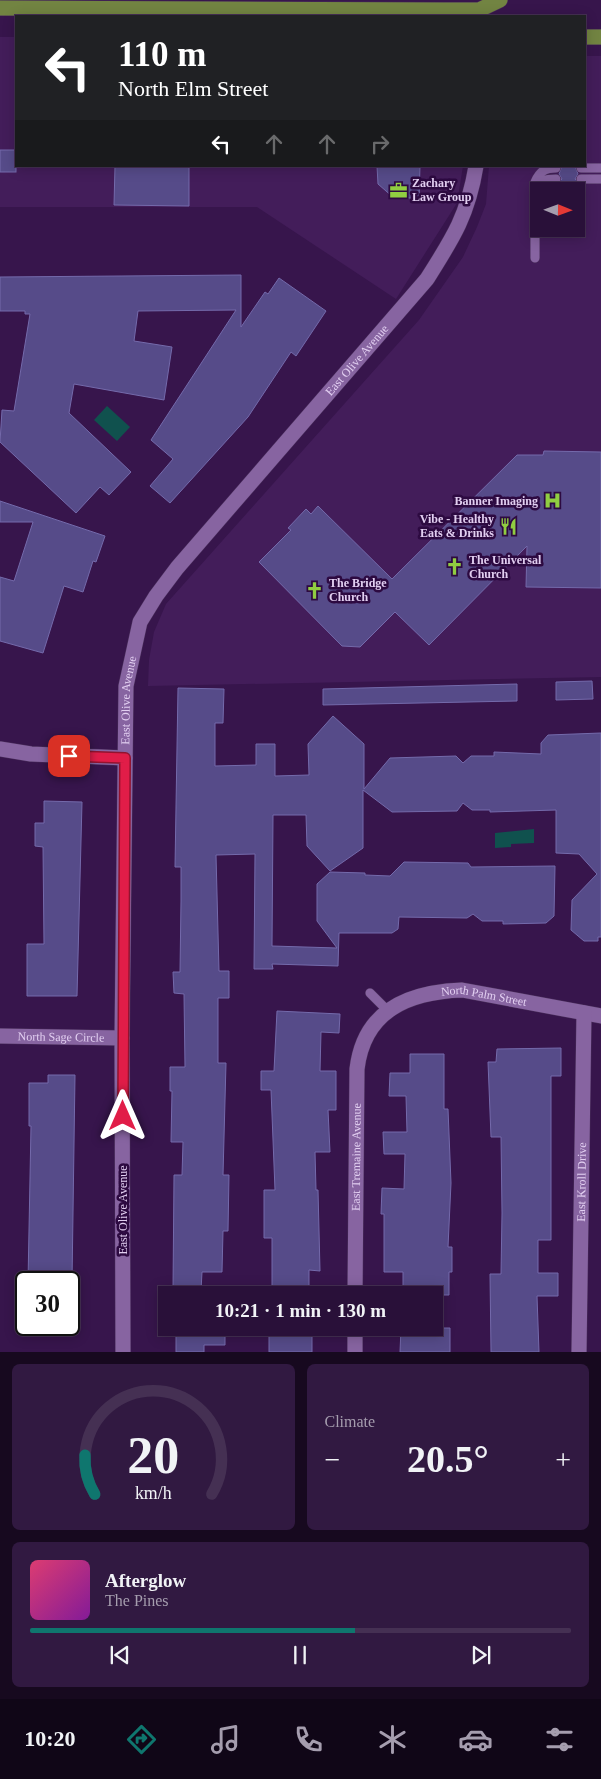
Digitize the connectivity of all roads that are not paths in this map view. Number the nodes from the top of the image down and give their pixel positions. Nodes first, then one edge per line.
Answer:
1 (500, 0) edge
2 (150, 4) edge
3 (9, 6) edge
4 (483, 14) edge
5 (586, 37) edge
6 (601, 37) edge
7 (476, 167) edge
8 (556, 168) dead end
9 (581, 168) dead end
10 (601, 168) edge
11 (581, 178) dead end
12 (556, 179) dead end
13 (601, 179) edge
14 (535, 182) edge
15 (540, 182) edge
16 (535, 238) edge
17 (535, 258) dead end
18 (0, 749) edge
19 (125, 758) junction
20 (370, 994) dead end
21 (388, 1011) junction
22 (584, 1013) junction
23 (601, 1016) edge
24 (375, 1025) joint
25 (0, 1036) edge
26 (122, 1038) junction
27 (355, 1286) edge
28 (355, 1336) edge
29 (123, 1352) edge
30 (355, 1352) edge
31 (579, 1352) edge

1 - 4 main road
2 - 3 main road
2 - 4 main road
5 - 6 main road
7 - 19 street, East Olive Avenue
8 - 14 lane
9 - 10 lane
11 - 13 lane
12 - 15 lane
16 - 17 lane
18 - 19 street
19 - 26 street, East Olive Avenue
20 - 21 lane
21 - 22 street, North Palm Street
21 - 24 street, North Palm Street
22 - 23 street, North Palm Street
22 - 31 street, East Kroll Drive
24 - 27 street, East Tremaine Avenue
25 - 26 street, North Sage Circle
26 - 29 street, East Olive Avenue
28 - 30 street

